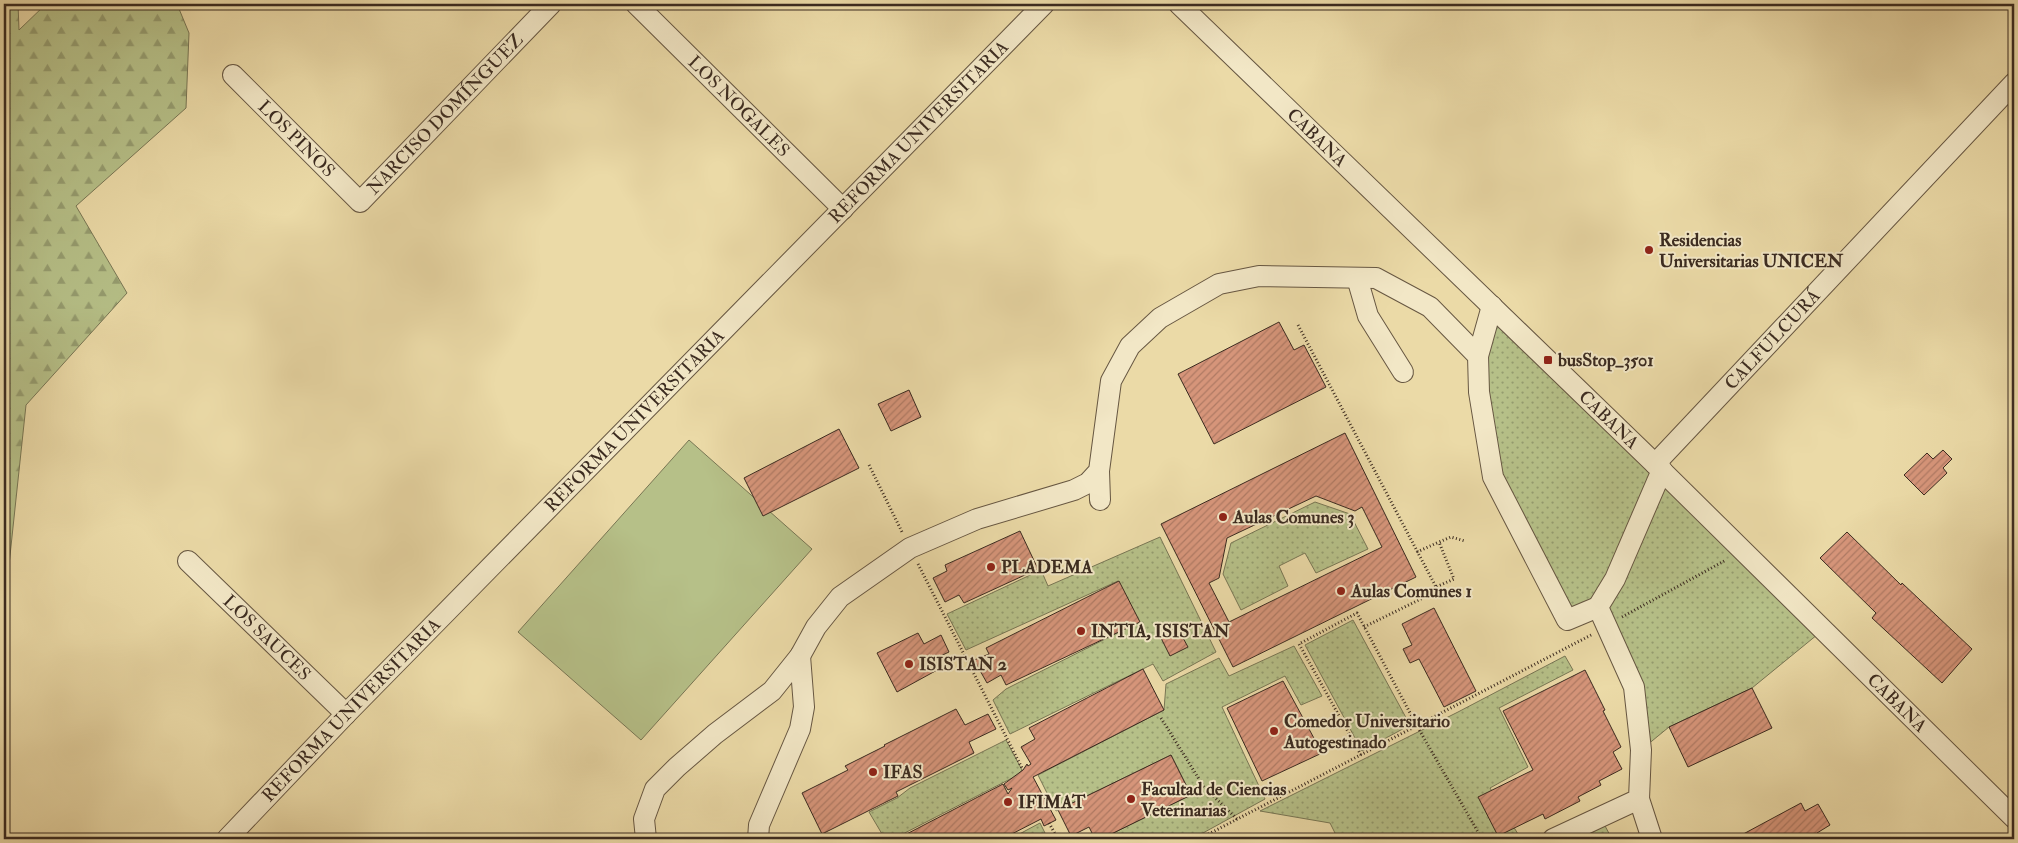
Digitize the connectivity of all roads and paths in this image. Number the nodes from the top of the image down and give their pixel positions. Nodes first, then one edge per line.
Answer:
1 (551, 4) edge
2 (636, 4) edge
3 (1044, 4) edge
4 (1179, 4) edge
5 (233, 76) dead end
6 (2014, 83) edge
7 (360, 202) joint
8 (843, 209) junction
9 (1357, 278) junction
10 (1492, 306) junction
11 (1298, 325) dead end
12 (1478, 356) junction
13 (1403, 372) dead end
14 (869, 465) dead end
15 (1658, 467) junction
16 (1099, 471) junction
17 (1100, 500) dead end
18 (1464, 541) dead end
19 (1439, 542) junction
20 (910, 548) junction
21 (1743, 551) junction
22 (1416, 552) junction
23 (188, 561) dead end
24 (1436, 587) junction
25 (1598, 607) junction
26 (1607, 626) junction
27 (1364, 627) junction
28 (800, 656) junction
29 (346, 714) junction
30 (1162, 718) dead end
31 (1417, 726) junction
32 (1361, 755) junction
33 (1023, 770) dead end
34 (1640, 799) junction
35 (2014, 818) edge
36 (1237, 819) junction
37 (1049, 823) dead end
38 (227, 839) edge
39 (646, 839) edge
40 (758, 839) edge
41 (1058, 839) edge
42 (1199, 839) edge
43 (1482, 839) edge
44 (1553, 839) edge
45 (1652, 839) edge

1 - 7 street, NARCISO DOMÍNGUEZ
2 - 8 street, LOS NOGALES
3 - 8 street, REFORMA UNIVERSITARIA
4 - 10 street, CABANA
5 - 7 street, LOS PINOS
6 - 15 street, CALFULCURÁ
8 - 29 street, REFORMA UNIVERSITARIA
9 - 12 street
9 - 13 street
9 - 16 street
10 - 12 street
10 - 15 street, CABANA
11 - 22 path
12 - 25 street
14 - 20 path
15 - 21 street, CABANA
15 - 25 street, CALFULCURÁ
16 - 17 street
16 - 20 street
18 - 19 path
19 - 22 path
19 - 24 path
20 - 28 street
20 - 33 path
21 - 26 path
21 - 35 street, CABANA
22 - 24 path
23 - 29 street, LOS SAUCES
24 - 27 path
25 - 26 street
26 - 31 path
26 - 34 street
27 - 31 path
27 - 32 path
28 - 39 street
28 - 40 street
29 - 38 street, REFORMA UNIVERSITARIA
30 - 36 path
31 - 32 path
31 - 43 path
32 - 36 path
34 - 44 street
34 - 45 street
36 - 42 path
37 - 41 path

